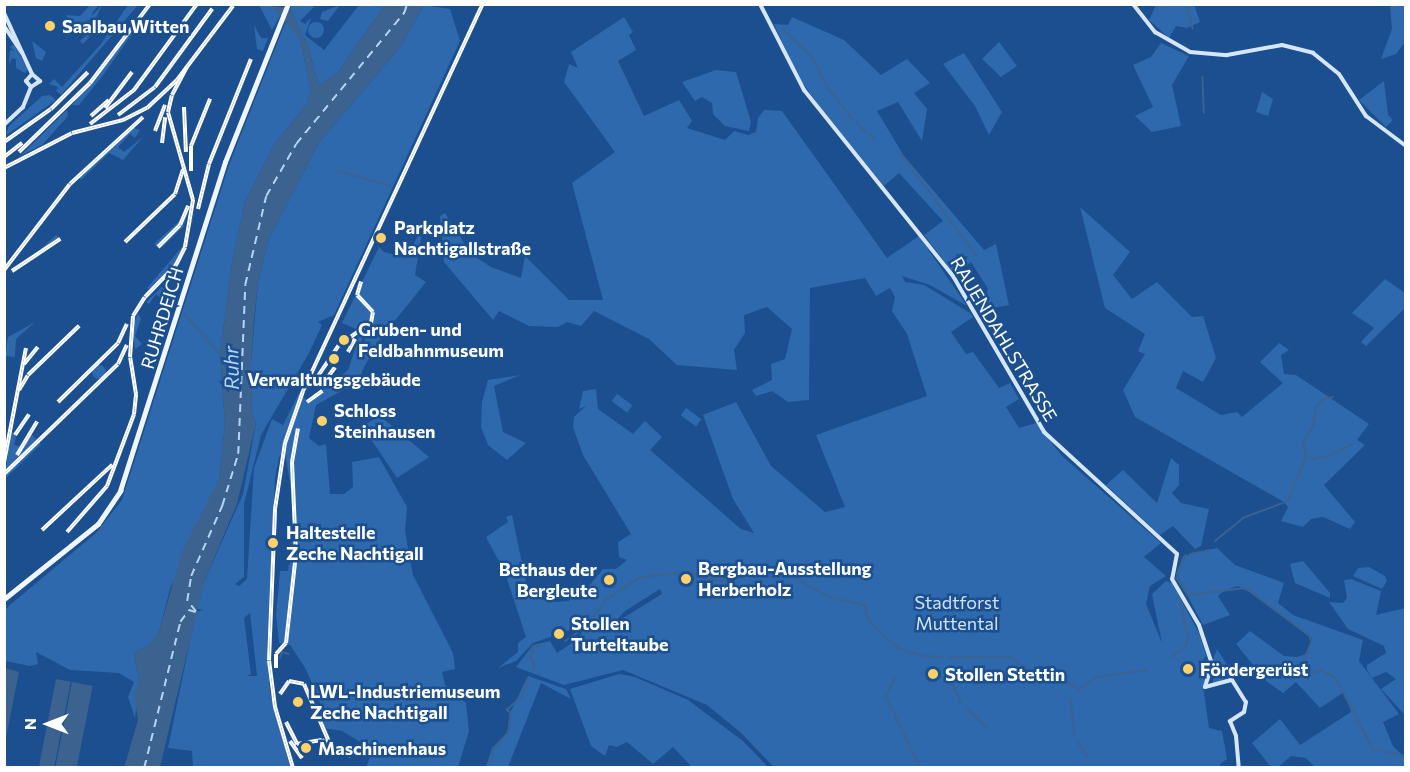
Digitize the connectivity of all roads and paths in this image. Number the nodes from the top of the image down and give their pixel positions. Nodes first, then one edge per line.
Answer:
1 (760, 4) edge
2 (1133, 4) edge
3 (288, 5) edge
4 (4, 13) edge
5 (4, 26) edge
6 (13, 34) junction
7 (32, 74) junction
8 (31, 87) junction
9 (4, 125) edge
10 (1406, 146) edge
11 (4, 599) edge
12 (1239, 768) edge

1 - 12 street, RAUENDAHLSTRASSE
2 - 10 street
3 - 11 main road, RUHRDEICH
4 - 6 street
5 - 6 street
6 - 7 street
7 - 8 street
7 - 8 street
8 - 9 street

